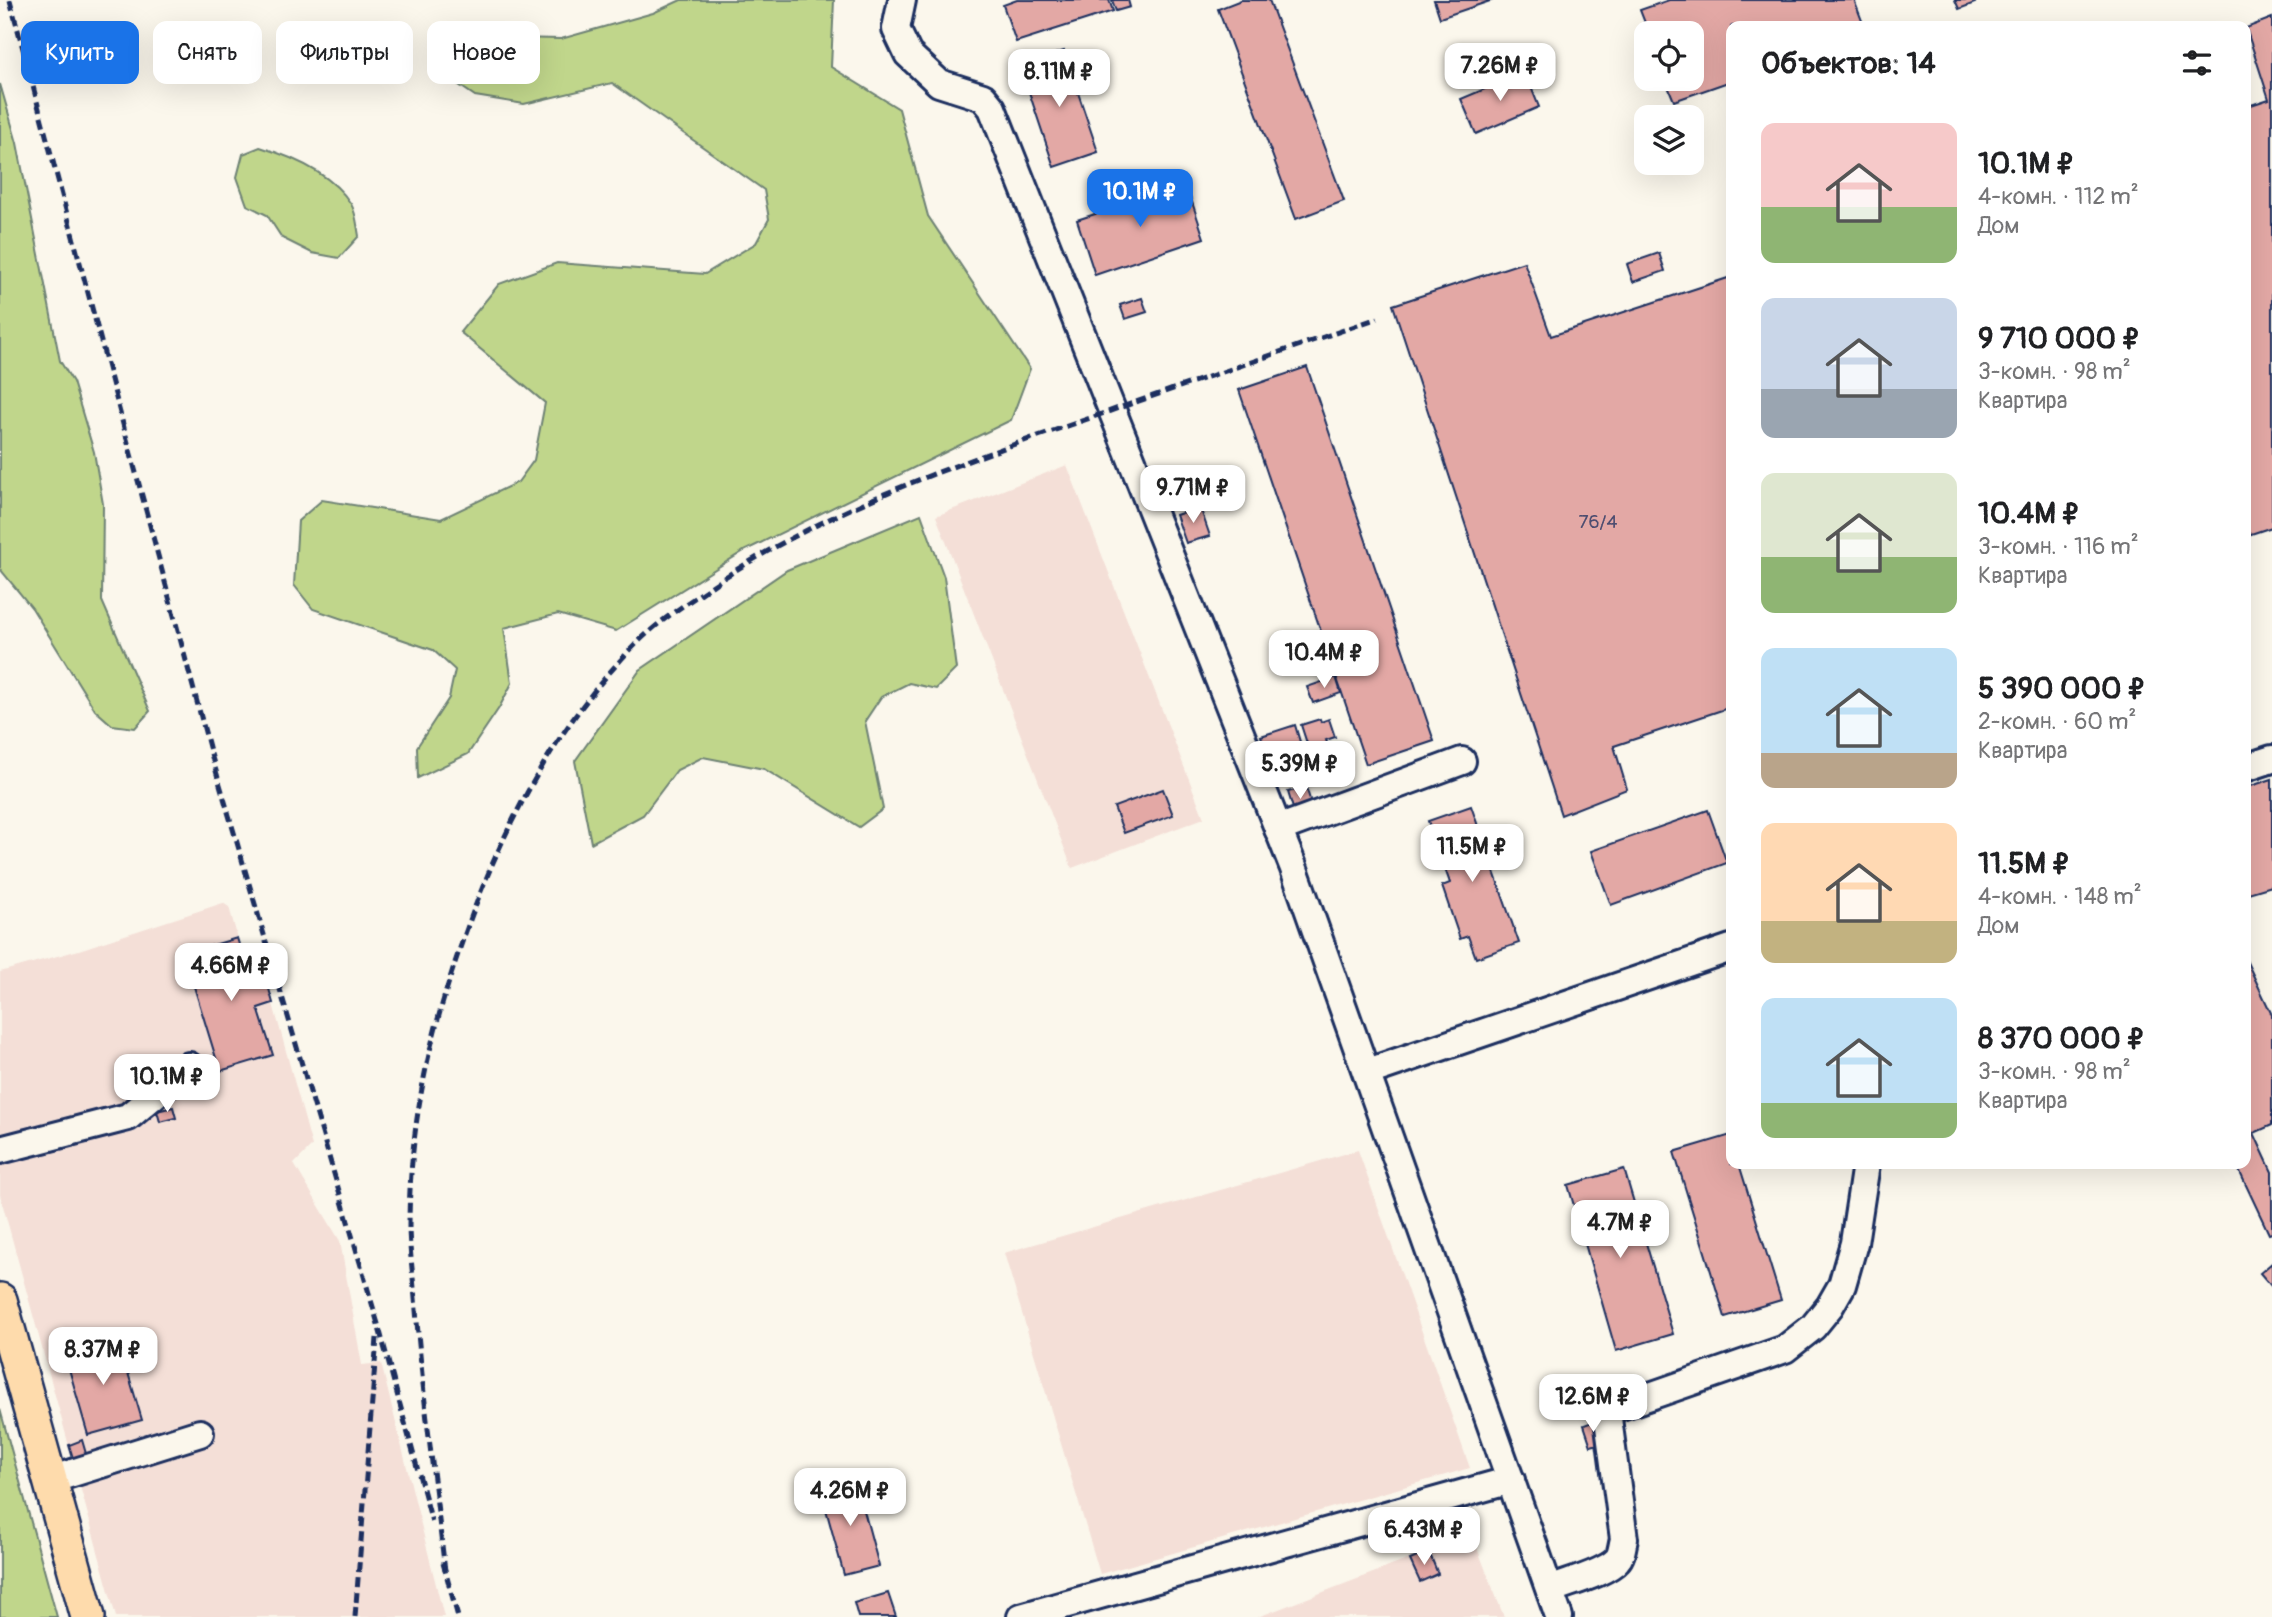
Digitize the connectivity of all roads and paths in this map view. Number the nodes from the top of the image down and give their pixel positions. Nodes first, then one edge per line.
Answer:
1 (902, 0) edge
2 (2272, 759) edge
3 (1462, 761) dead end
4 (2251, 766) edge
5 (1278, 829) junction
6 (1726, 950) edge
7 (189, 1066) dead end
8 (1368, 1072) junction
9 (0, 1150) edge
10 (1865, 1169) edge
11 (0, 1300) edge
12 (200, 1433) dead end
13 (50, 1480) junction
14 (1511, 1480) junction
15 (1550, 1590) junction
16 (89, 1617) edge
17 (1021, 1617) edge
18 (1559, 1617) edge

1 - 5 street
2 - 4 street
3 - 5 street
5 - 8 street
6 - 8 street
7 - 9 street
8 - 14 street
10 - 15 street
11 - 13 main road
12 - 13 street
13 - 16 main road
14 - 15 street
14 - 17 street
15 - 18 street

